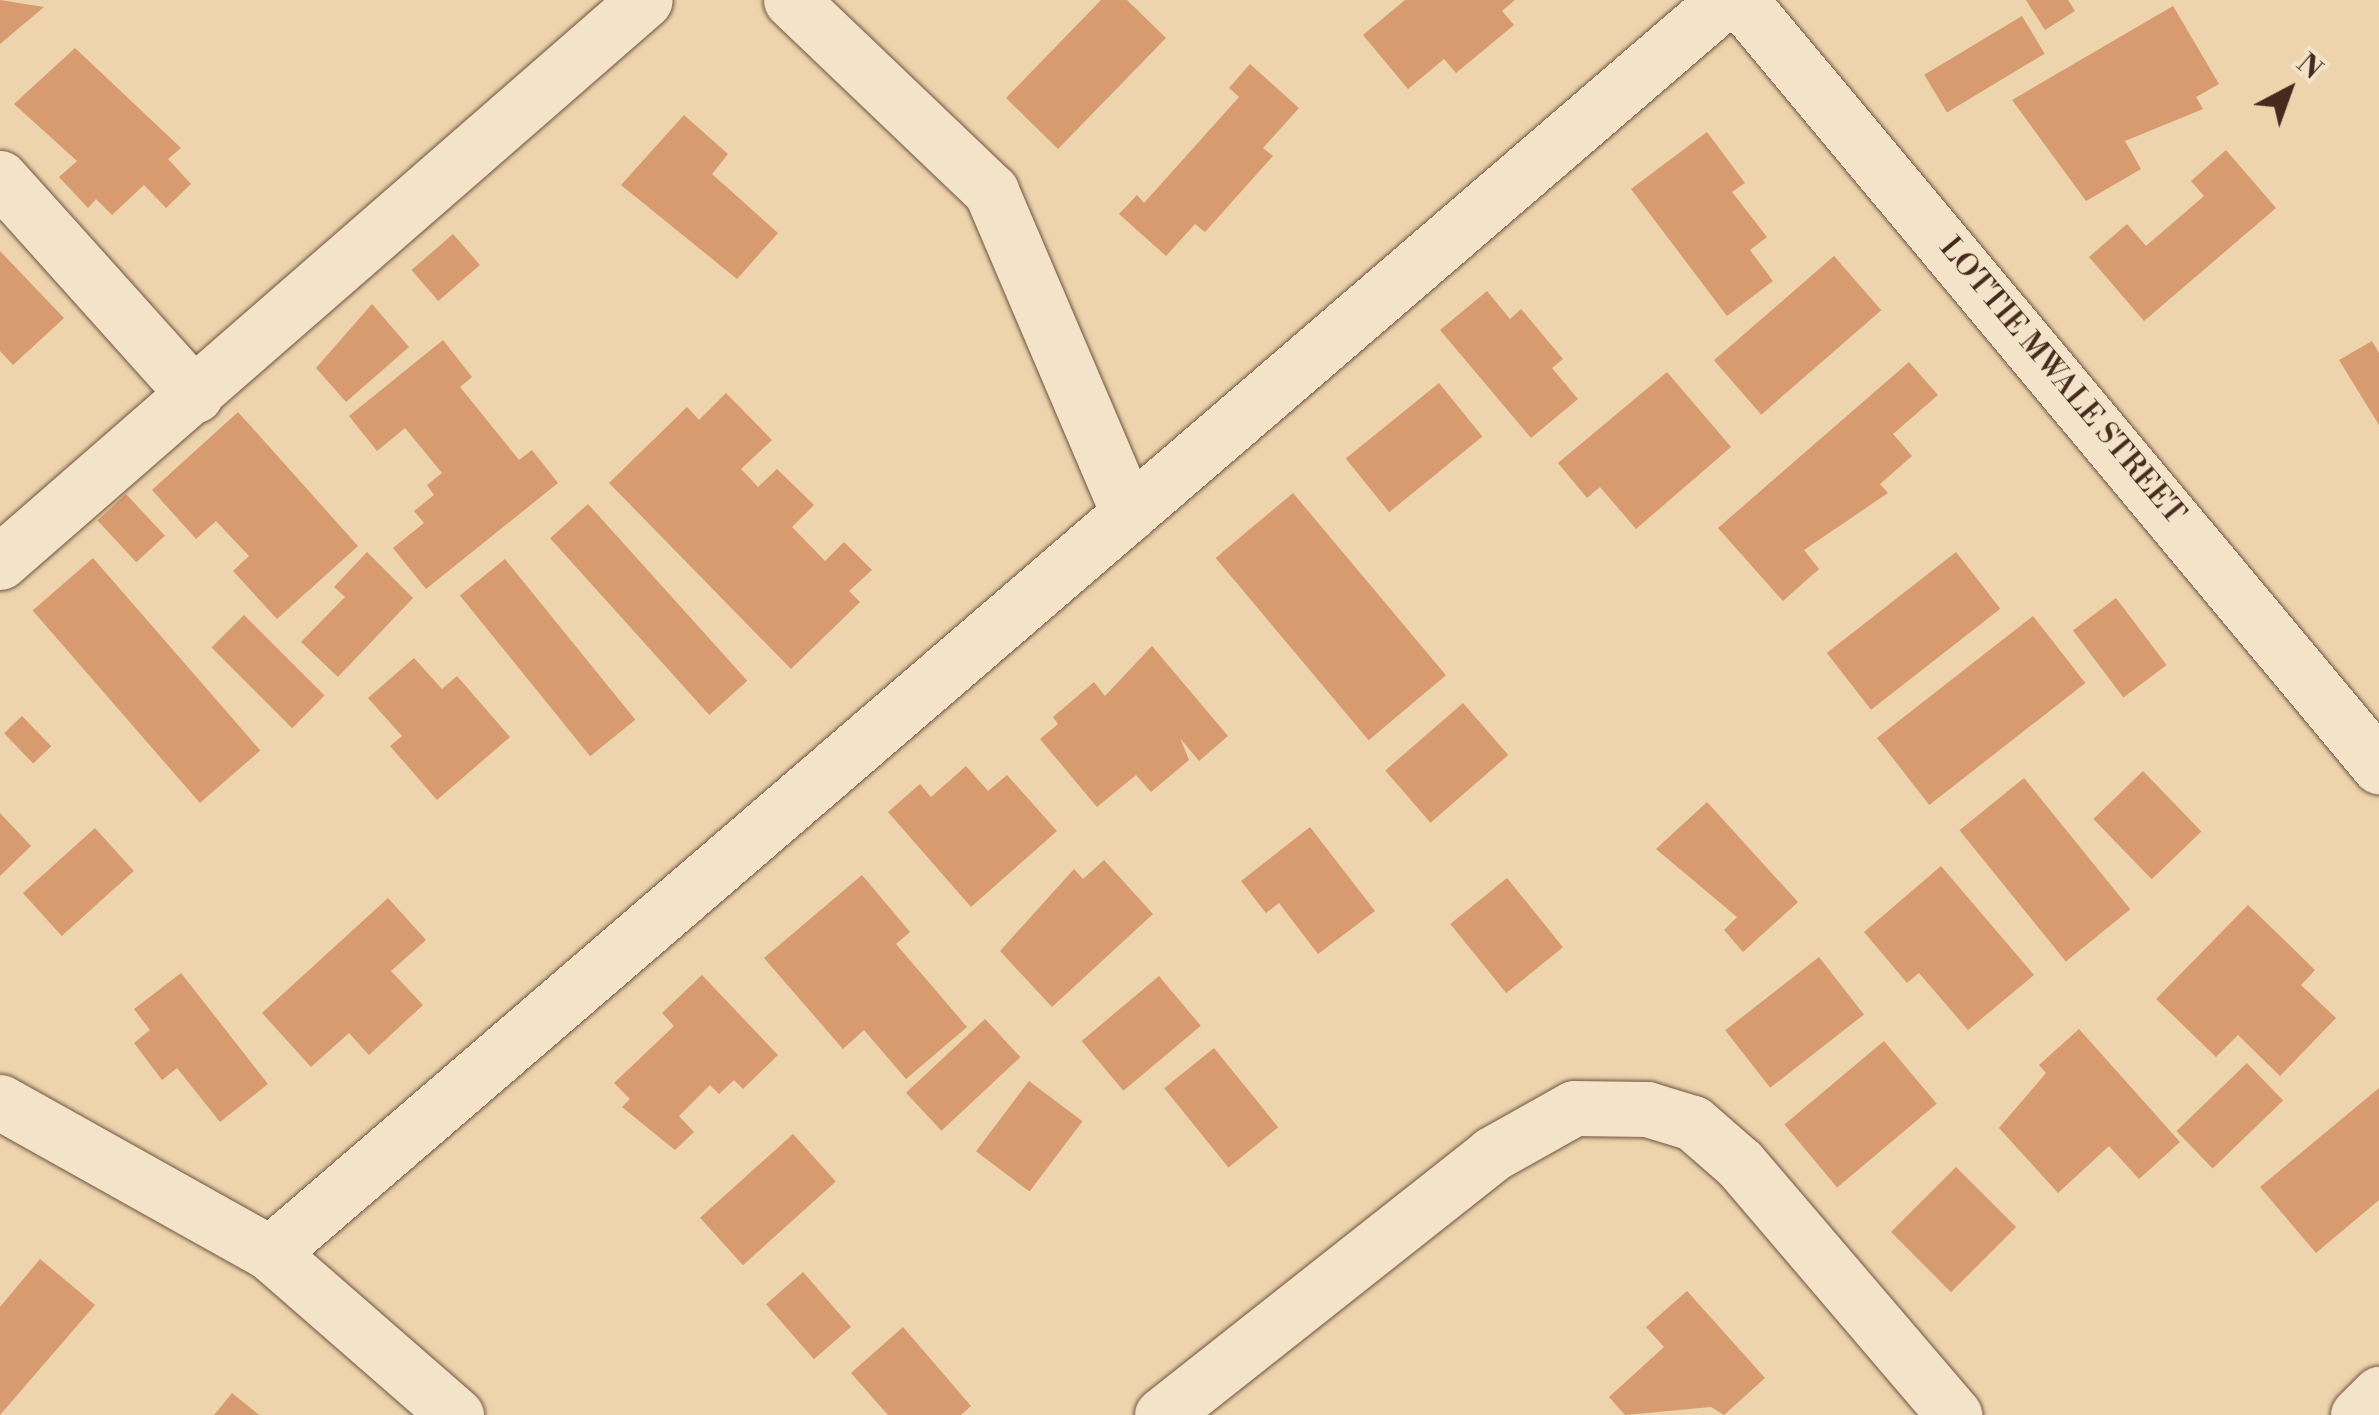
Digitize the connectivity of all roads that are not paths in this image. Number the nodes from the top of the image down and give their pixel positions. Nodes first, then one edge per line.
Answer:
1 (646, 0) edge
2 (791, 0) edge
3 (1725, 0) edge
4 (1740, 0) edge
5 (0, 178) edge
6 (194, 394) junction
7 (1130, 514) junction
8 (0, 562) edge
9 (2379, 766) edge
10 (0, 1102) edge
11 (270, 1253) junction
12 (2379, 1394) edge
13 (456, 1415) edge
14 (1162, 1415) edge
15 (1954, 1415) edge
16 (2358, 1415) edge

1 - 6 street
2 - 7 street
3 - 7 street
4 - 9 street, LOTTIE MWALE STREET
5 - 6 street
6 - 8 street
7 - 11 street
10 - 11 street
11 - 13 street
12 - 16 street
14 - 15 street

